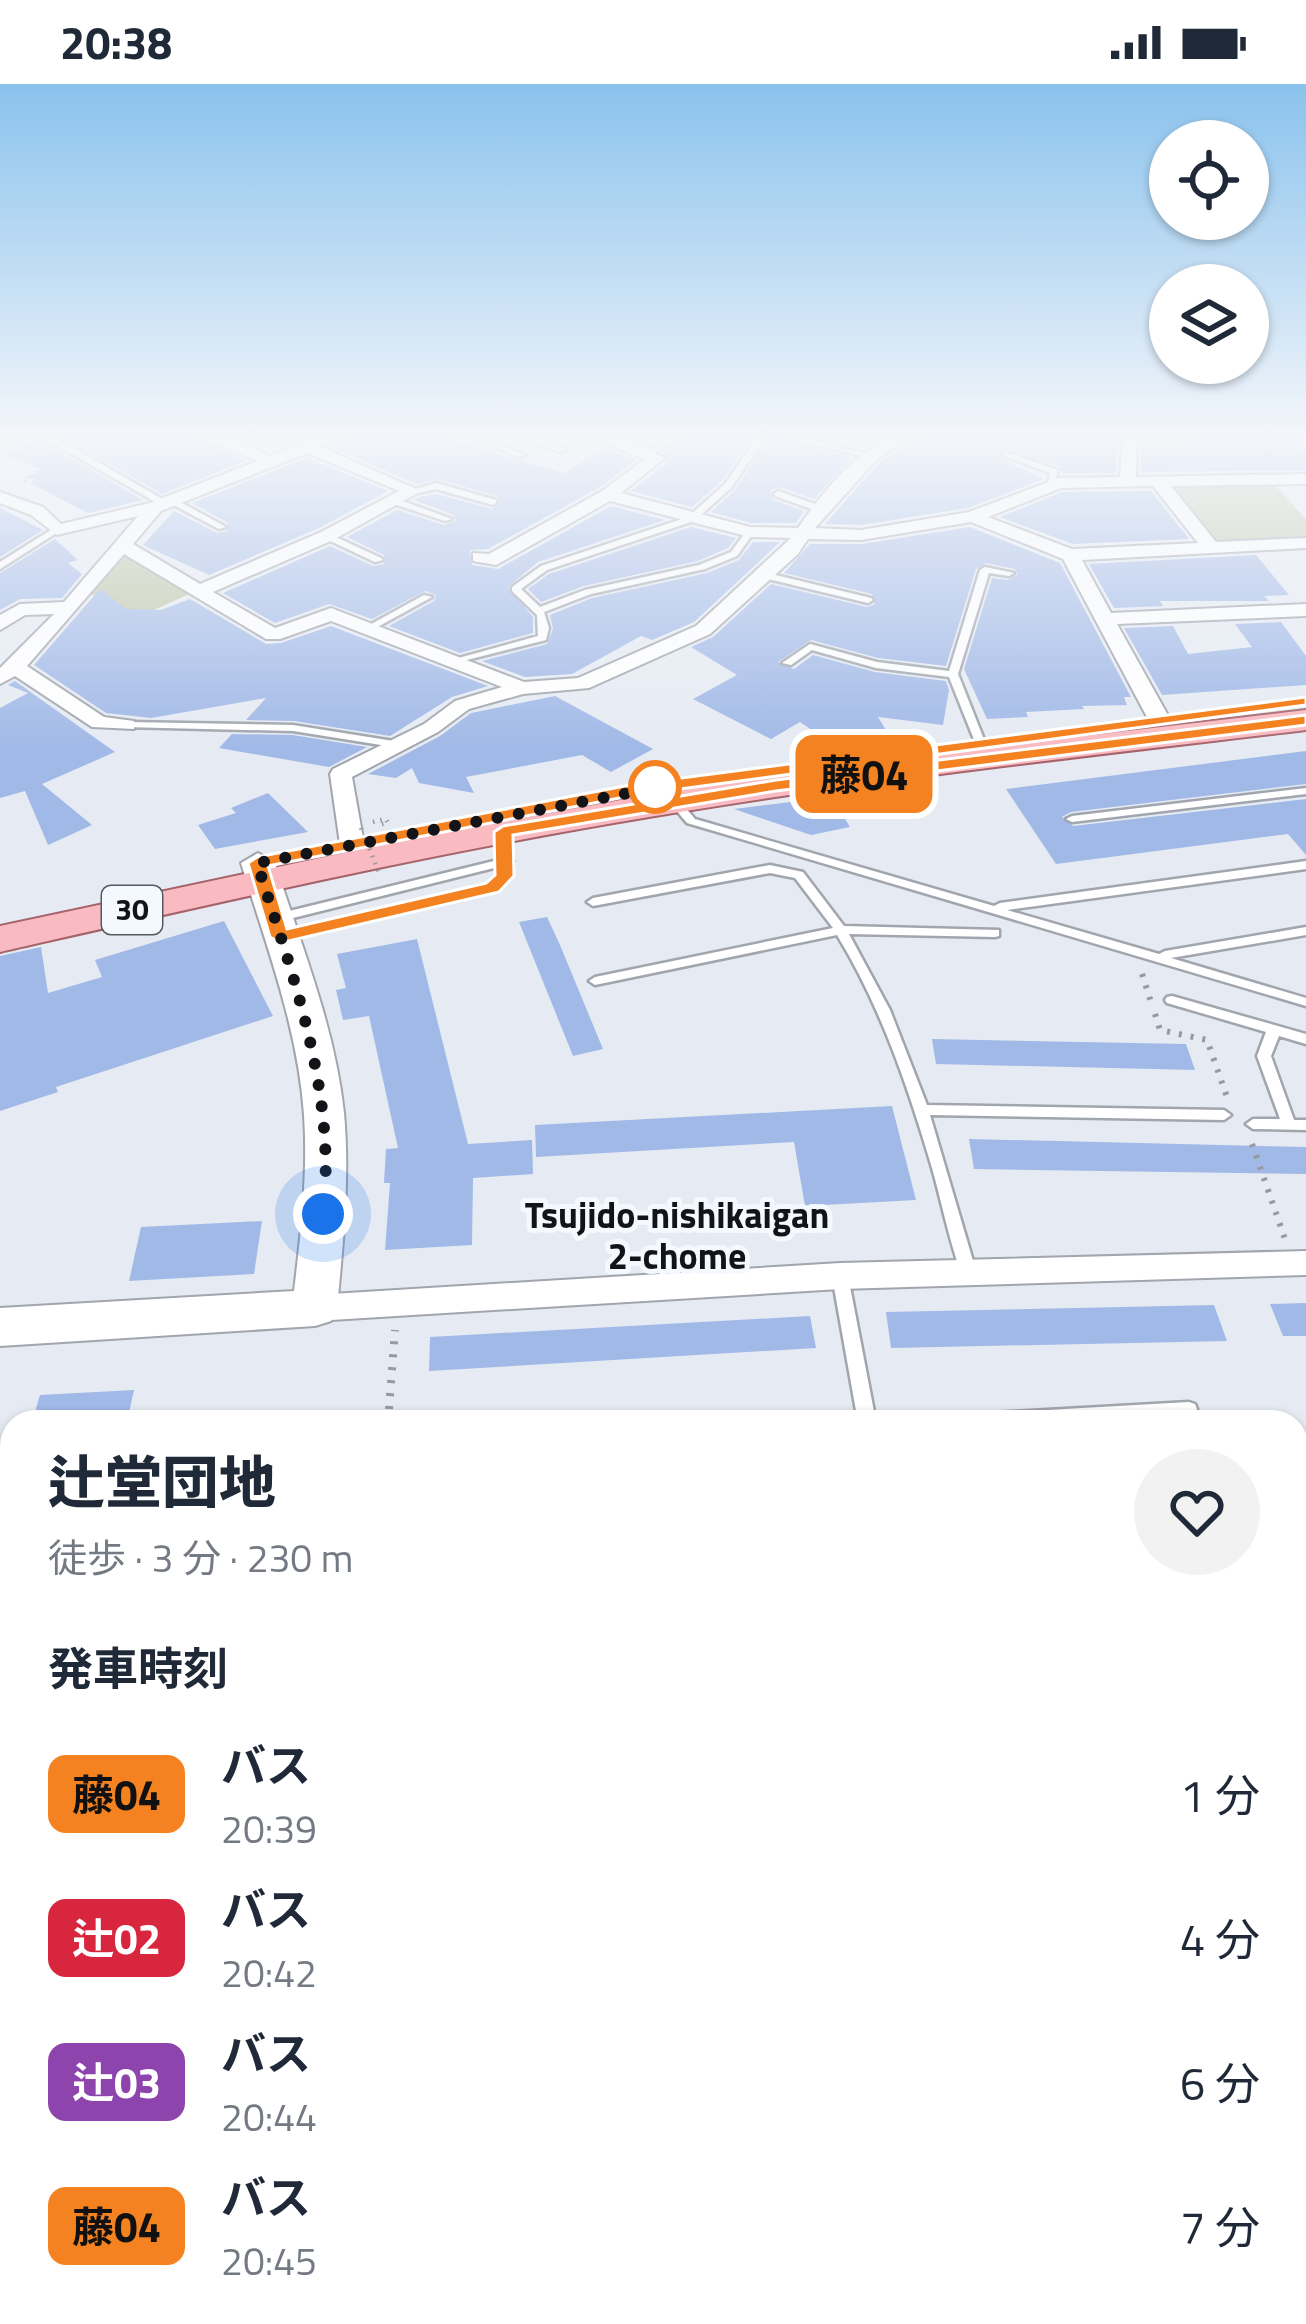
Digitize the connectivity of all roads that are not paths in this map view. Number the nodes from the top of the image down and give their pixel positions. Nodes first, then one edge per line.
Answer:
1 (40, 541) edge
2 (125, 541) edge
3 (317, 541) edge
4 (337, 541) edge
5 (525, 541) edge
6 (626, 541) edge
7 (744, 541) edge
8 (798, 541) edge
9 (1033, 541) edge
10 (1204, 541) edge
11 (1306, 543) edge
12 (121, 545) junction
13 (1210, 548) junction
14 (1070, 555) junction
15 (479, 557) dead end
16 (378, 560) dead end
17 (0, 566) edge
18 (1010, 573) dead end
19 (767, 576) junction
20 (202, 590) junction
21 (427, 597) dead end
22 (868, 600) dead end
23 (69, 608) junction
24 (541, 610) junction
25 (1306, 610) edge
26 (1106, 619) junction
27 (0, 624) edge
28 (369, 628) junction
29 (459, 661) junction
30 (787, 663) dead end
31 (7, 673) edge
32 (953, 674) junction
33 (522, 688) junction
34 (1306, 702) edge
35 (1160, 719) junction
36 (1306, 720) edge
37 (128, 725) joint
38 (980, 742) junction
39 (400, 745) junction
40 (1306, 791) edge
41 (675, 802) junction
42 (1072, 819) dead end
43 (357, 836) junction
44 (505, 846) junction
45 (1306, 865) edge
46 (269, 900) junction
47 (593, 902) dead end
48 (990, 908) junction
49 (0, 918) edge
50 (840, 930) junction
51 (1306, 931) edge
52 (995, 933) dead end
53 (0, 938) edge
54 (1165, 955) dead end
55 (595, 981) dead end
56 (1172, 1000) dead end
57 (1306, 1002) edge
58 (1274, 1030) junction
59 (1306, 1040) edge
60 (924, 1111) junction
61 (1224, 1114) dead end
62 (1253, 1124) dead end
63 (1298, 1125) edge
64 (1306, 1263) edge
65 (968, 1271) junction
66 (840, 1276) junction
67 (316, 1307) junction
68 (0, 1327) edge
69 (1189, 1409) dead end
70 (866, 1410) edge
71 (1171, 1410) edge

1 - 17 lane
2 - 12 street
3 - 20 street
4 - 16 lane
5 - 15 street
6 - 24 lane
7 - 24 lane
8 - 19 street
9 - 14 street
10 - 13 street
11 - 13 street
12 - 20 street
12 - 23 street
13 - 14 street
14 - 26 street
18 - 32 lane
19 - 22 lane
19 - 33 street
20 - 28 street
21 - 28 lane
23 - 27 street
23 - 31 street
24 - 29 lane
25 - 26 street
26 - 35 street
28 - 29 street
29 - 33 street
30 - 32 lane
31 - 37 street
32 - 38 lane
33 - 39 street
34 - 35 main road, 30
35 - 38 main road, 30
36 - 41 main road, 30
37 - 39 lane
38 - 43 main road, 30
39 - 43 street
40 - 42 lane
41 - 44 main road, 30
41 - 48 lane
43 - 46 main road, 30
44 - 46 main road, 30
44 - 46 lane
45 - 48 lane
46 - 49 main road, 30
46 - 53 main road, 30
46 - 67 street
47 - 50 lane
48 - 57 lane
50 - 52 lane
50 - 55 lane
50 - 60 lane
51 - 54 lane
56 - 58 lane
58 - 59 lane
58 - 63 lane
60 - 61 lane
60 - 65 lane
62 - 63 lane
64 - 65 street
65 - 66 street
66 - 67 street
66 - 70 lane
67 - 68 street
69 - 71 lane

